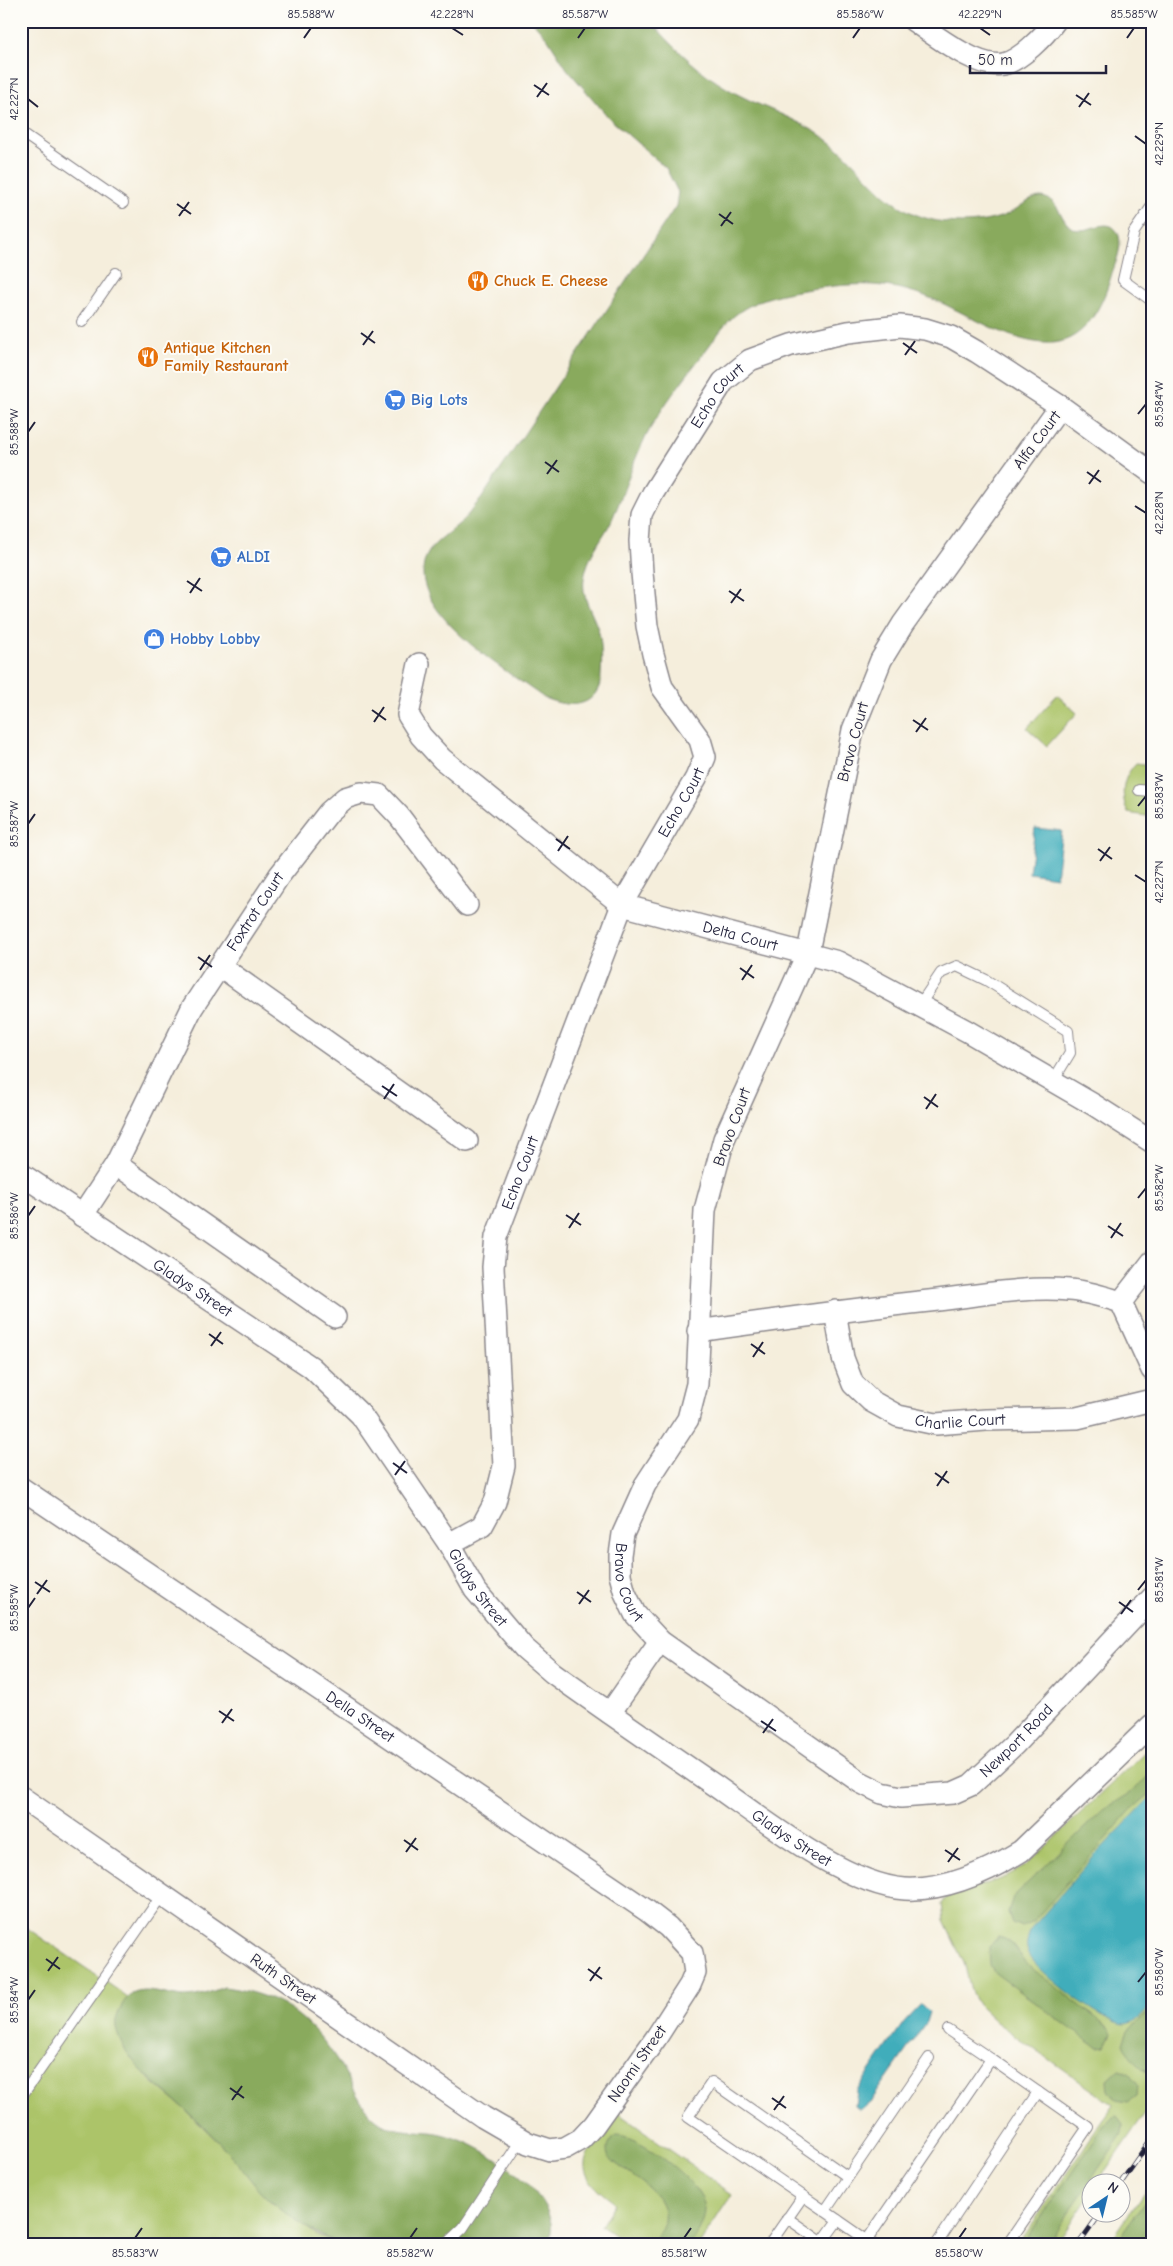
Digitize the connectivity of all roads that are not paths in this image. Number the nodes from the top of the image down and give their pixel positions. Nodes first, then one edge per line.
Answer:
1 (914, 21) edge
2 (1055, 21) edge
3 (21, 132) edge
4 (123, 203) dead end
5 (1152, 206) edge
6 (116, 273) dead end
7 (1152, 301) edge
8 (82, 322) dead end
9 (1060, 406) junction
10 (1152, 473) edge
11 (964, 539) joint
12 (419, 664) dead end
13 (1139, 790) dead end
14 (1152, 791) edge
15 (467, 905) dead end
16 (622, 905) junction
17 (808, 952) junction
18 (220, 966) junction
19 (919, 1006) junction
20 (1053, 1081) junction
21 (467, 1141) dead end
22 (1152, 1142) edge
23 (116, 1164) junction
24 (21, 1174) edge
25 (82, 1216) junction
26 (1152, 1262) edge
27 (1121, 1302) junction
28 (835, 1311) junction
29 (336, 1317) dead end
30 (698, 1332) junction
31 (1152, 1370) edge
32 (1152, 1400) edge
33 (21, 1488) edge
34 (449, 1544) junction
35 (1152, 1598) edge
36 (660, 1641) junction
37 (610, 1713) junction
38 (1152, 1725) edge
39 (21, 1797) edge
40 (162, 1895) junction
41 (692, 1954) joint
42 (948, 2030) dead end
43 (929, 2058) dead end
44 (991, 2059) junction
45 (1038, 2092) junction
46 (21, 2096) edge
47 (521, 2140) junction
48 (550, 2150) joint
49 (848, 2177) junction
50 (802, 2196) junction
51 (825, 2211) junction
52 (787, 2218) junction
53 (838, 2220) junction
54 (871, 2243) edge
55 (823, 2244) edge
56 (445, 2245) edge
57 (769, 2245) edge
58 (936, 2245) edge
59 (1007, 2245) edge

1 - 2 street
3 - 4 lane
5 - 7 lane
6 - 8 lane
9 - 10 street, Alfa Court
9 - 11 street, Alfa Court
9 - 16 street, Echo Court
11 - 17 street, Bravo Court
12 - 16 street, Delta Court
13 - 14 lane
15 - 18 street, Foxtrot Court
16 - 17 street, Delta Court
16 - 34 street, Echo Court
17 - 19 street, Delta Court
17 - 30 street, Bravo Court
18 - 21 street
18 - 23 street, Foxtrot Court
19 - 20 street, Delta Court
19 - 20 lane
20 - 22 street, Delta Court
23 - 25 street, Foxtrot Court
23 - 29 street
24 - 25 street, Gladys Street
25 - 34 street, Gladys Street
26 - 27 street
27 - 28 street
27 - 31 street
28 - 30 street
28 - 32 street, Charlie Court
30 - 36 street, Bravo Court
33 - 41 street, Della Street
34 - 37 street, Gladys Street
35 - 36 street, Newport Road
36 - 37 street
37 - 38 street, Gladys Street
39 - 40 street, Ruth Street
40 - 46 lane
40 - 47 street, Ruth Street
41 - 48 street, Naomi Street
42 - 44 lane
43 - 49 lane
44 - 45 lane
44 - 54 lane
45 - 58 lane
45 - 59 lane
47 - 48 street, Ruth Street
47 - 56 lane
49 - 50 lane
49 - 51 lane
50 - 51 lane
50 - 52 lane
51 - 53 lane
52 - 55 lane
52 - 57 lane
53 - 54 lane
53 - 55 lane

